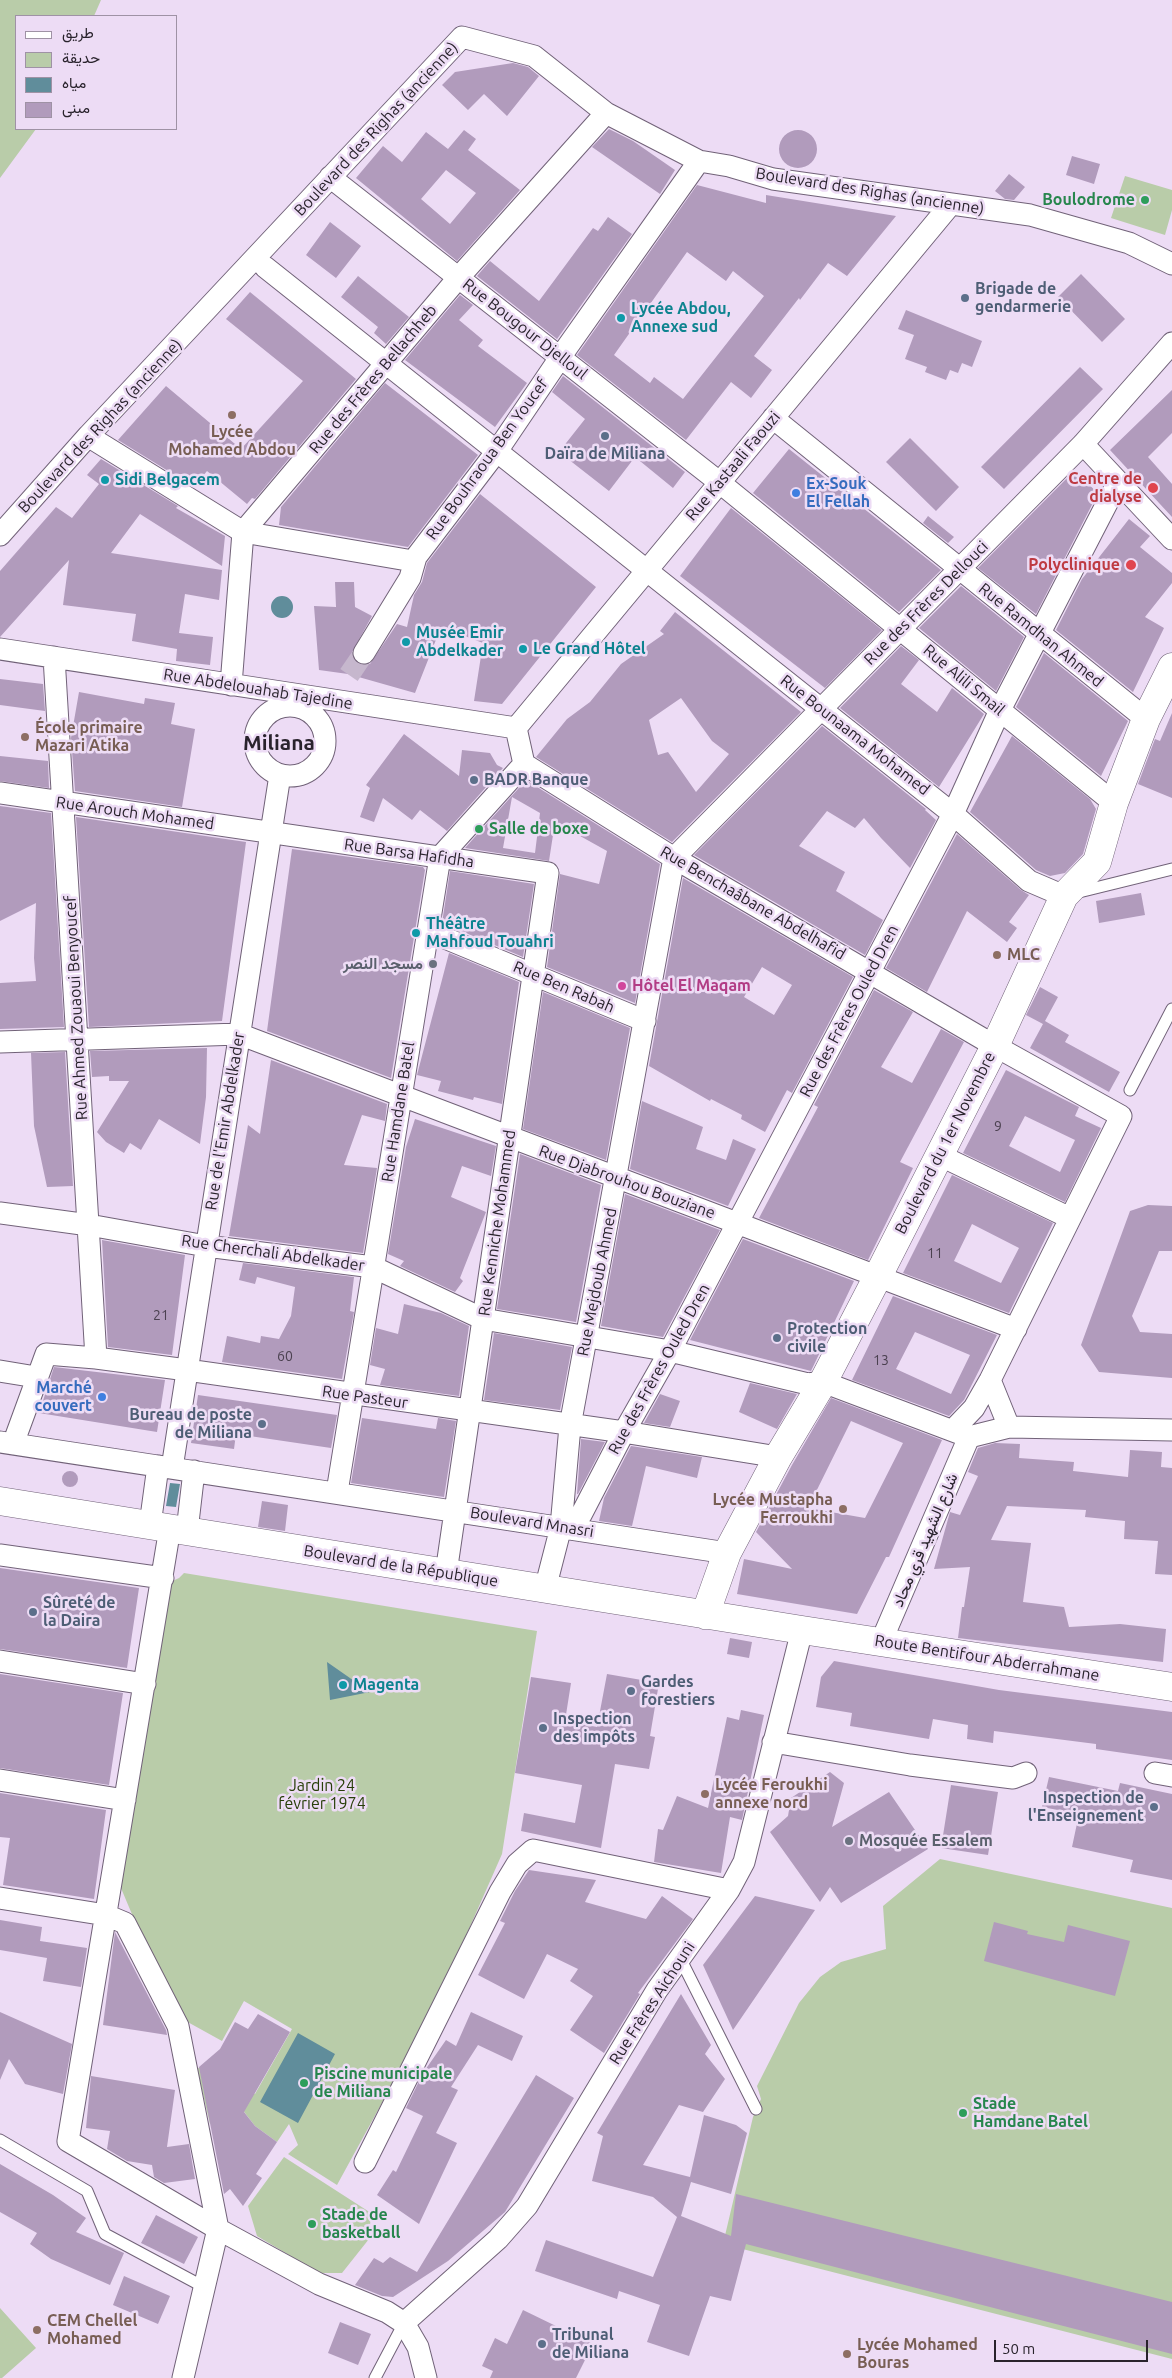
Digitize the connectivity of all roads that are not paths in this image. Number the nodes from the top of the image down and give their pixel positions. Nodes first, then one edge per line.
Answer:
1 (606, 112) junction
2 (699, 161) junction
3 (330, 177) junction
4 (951, 204) junction
5 (1172, 264) edge
6 (265, 267) dead end
7 (459, 276) junction
8 (1172, 343) edge
9 (561, 356) junction
10 (386, 362) junction
11 (773, 418) junction
12 (88, 436) junction
13 (1083, 444) junction
14 (497, 451) junction
15 (720, 482) junction
16 (1118, 482) junction
17 (243, 532) junction
18 (0, 535) edge
19 (1172, 539) edge
20 (414, 559) junction
21 (959, 569) junction
22 (646, 571) junction
23 (900, 628) junction
24 (1040, 634) junction
25 (0, 649) edge
26 (364, 652) tunnel mouth
27 (54, 657) junction
28 (1172, 667) edge
29 (231, 685) junction
30 (294, 700) junction
31 (821, 709) junction
32 (1000, 710) junction
33 (1146, 720) junction
34 (516, 728) junction
35 (524, 764) junction
36 (280, 775) junction
37 (0, 793) edge
38 (63, 802) junction
39 (1114, 804) junction
40 (953, 814) junction
41 (269, 832) junction
42 (440, 857) junction
43 (674, 858) junction
44 (1172, 869) edge
45 (548, 873) joint
46 (1064, 896) junction
47 (428, 931) junction
48 (870, 971) junction
49 (534, 974) junction
50 (1172, 1008) edge
51 (645, 1021) junction
52 (239, 1034) junction
53 (78, 1038) junction
54 (0, 1042) edge
55 (994, 1046) junction
56 (1130, 1090) dead end
57 (401, 1097) junction
58 (510, 1138) junction
59 (939, 1155) junction
60 (617, 1176) junction
61 (0, 1213) edge
62 (1070, 1218) junction
63 (738, 1223) junction
64 (89, 1225) junction
65 (206, 1246) junction
66 (373, 1267) junction
67 (877, 1278) junction
68 (483, 1319) junction
69 (1016, 1329) junction
70 (587, 1338) junction
71 (670, 1351) junction
72 (96, 1358) junction
73 (187, 1370) junction
74 (0, 1371) edge
75 (36, 1377) junction
76 (990, 1380) junction
77 (823, 1382) junction
78 (353, 1395) junction
79 (470, 1412) junction
80 (570, 1426) junction
81 (1009, 1426) junction
82 (1172, 1430) edge
83 (624, 1432) junction
84 (961, 1434) junction
85 (6, 1443) edge
86 (778, 1457) junction
87 (165, 1467) junction
88 (194, 1471) junction
89 (337, 1492) junction
90 (0, 1500) edge
91 (455, 1510) junction
92 (562, 1527) junction
93 (169, 1528) junction
94 (727, 1553) junction
95 (0, 1554) edge
96 (446, 1573) junction
97 (163, 1578) junction
98 (545, 1589) junction
99 (706, 1615) junction
100 (802, 1630) junction
101 (881, 1642) junction
102 (0, 1662) edge
103 (145, 1684) junction
104 (1172, 1687) edge
105 (773, 1742) junction
106 (1026, 1773) dead end
107 (0, 1780) edge
108 (125, 1800) junction
109 (729, 1890) junction
110 (0, 1898) edge
111 (106, 1915) junction
112 (680, 1958) junction
113 (756, 2109) dead end
114 (0, 2140) edge
115 (365, 2162) dead end
116 (218, 2229) junction
117 (204, 2287) junction
118 (404, 2323) junction
119 (183, 2378) edge
120 (375, 2378) edge
121 (426, 2378) edge

1 - 2 street, Boulevard des Righas (ancienne)
1 - 3 street, Boulevard des Righas (ancienne)
1 - 7 street, Rue des Frères Bellachheb
2 - 4 street, Boulevard des Righas (ancienne)
2 - 9 street, Rue Bouhraoua Ben Youcef
3 - 7 street, Rue Bougour Djelloul
3 - 12 street, Boulevard des Righas (ancienne)
4 - 5 street, Boulevard des Righas (ancienne)
4 - 11 street, Rue Kastaali Faouzi
6 - 10 street, Rue Bounaama Mohamed
7 - 9 street, Rue Bougour Djelloul
7 - 10 street, Rue des Frères Bellachheb
8 - 13 street, Rue des Frères Dellouci
9 - 14 street, Rue Bouhraoua Ben Youcef
9 - 15 street, Rue Bougour Djelloul
10 - 14 street, Rue Bounaama Mohamed
10 - 17 street, Rue des Frères Bellachheb
11 - 15 street, Rue Kastaali Faouzi
11 - 21 street, Rue Ramdhan Ahmed
12 - 17 street
12 - 18 street, Boulevard des Righas (ancienne)
13 - 16 street
13 - 21 street, Rue des Frères Dellouci
14 - 20 street, Rue Bouhraoua Ben Youcef
14 - 22 street, Rue Bounaama Mohamed
15 - 22 street, Rue Kastaali Faouzi
15 - 23 street, Rue Alili Smail
16 - 19 street
16 - 24 street, Rue des Frères Ouled Dren
17 - 20 street
17 - 29 street
20 - 26 street, Rue Bouhraoua Ben Youcef
21 - 23 street, Rue des Frères Dellouci
21 - 24 street, Rue Ramdhan Ahmed
22 - 31 street, Rue Bounaama Mohamed
22 - 34 street, Rue Kastaali Faouzi
23 - 31 street, Rue des Frères Dellouci
23 - 32 street, Rue Alili Smail
24 - 32 street, Rue des Frères Ouled Dren
24 - 33 street, Rue Ramdhan Ahmed
25 - 27 street, Rue Abdelouahab Tajedine
27 - 29 street, Rue Abdelouahab Tajedine
27 - 38 street, Rue Ahmed Zouaoui Benyoucef
28 - 33 main road, Boulevard du 1er Novembre
29 - 30 street, Rue Abdelouahab Tajedine
30 - 34 street, Rue Abdelouahab Tajedine
30 - 36 street
30 - 36 street
31 - 40 street, Rue Bounaama Mohamed
31 - 43 street, Rue des Frères Dellouci
32 - 39 street, Rue Alili Smail
32 - 40 street, Rue des Frères Ouled Dren
33 - 39 main road, Boulevard du 1er Novembre
34 - 35 street
35 - 42 street
35 - 43 street, Rue Benchaâbane Abdelhafid
36 - 41 street, Rue de l'Emir Abdelkader
37 - 38 street, Rue Arouch Mohamed
38 - 41 street, Rue Arouch Mohamed
38 - 53 street, Rue Ahmed Zouaoui Benyoucef
39 - 46 main road, Boulevard du 1er Novembre
40 - 46 street, Rue Bounaama Mohamed
40 - 48 street, Rue des Frères Ouled Dren
41 - 42 street, Rue Barsa Hafidha
41 - 52 street, Rue de l'Emir Abdelkader
42 - 45 street, Rue Barsa Hafidha
42 - 47 street, Rue Hamdane Batel
43 - 48 street, Rue Benchaâbane Abdelhafid
43 - 51 street, Rue Mejdoub Ahmed
44 - 46 lane
45 - 49 street, Rue Kenniche Mohammed
46 - 55 main road, Boulevard du 1er Novembre
47 - 49 street, Rue Ben Rabah
47 - 57 street, Rue Hamdane Batel
48 - 55 street, Rue Benchaâbane Abdelhafid
48 - 63 street, Rue des Frères Ouled Dren
49 - 51 street, Rue Ben Rabah
49 - 58 street, Rue Kenniche Mohammed
50 - 56 lane
51 - 60 street, Rue Mejdoub Ahmed
52 - 53 street
52 - 57 street, Rue Djabrouhou Bouziane
52 - 65 street, Rue de l'Emir Abdelkader
53 - 54 street
53 - 64 street, Rue Ahmed Zouaoui Benyoucef
55 - 59 main road, Boulevard du 1er Novembre
55 - 62 street, Rue Benchaâbane Abdelhafid
57 - 58 street, Rue Djabrouhou Bouziane
57 - 66 street, Rue Hamdane Batel
58 - 60 street, Rue Djabrouhou Bouziane
58 - 68 street, Rue Kenniche Mohammed
59 - 62 street
59 - 67 main road, Boulevard du 1er Novembre
60 - 63 street, Rue Djabrouhou Bouziane
60 - 70 street, Rue Mejdoub Ahmed
61 - 64 street, Rue Cherchali Abdelkader
62 - 69 street
63 - 67 street, Rue Djabrouhou Bouziane
63 - 71 street, Rue des Frères Ouled Dren
64 - 65 street, Rue Cherchali Abdelkader
64 - 72 street, Rue Ahmed Zouaoui Benyoucef
65 - 66 street, Rue Cherchali Abdelkader
65 - 73 street, Rue de l'Emir Abdelkader
66 - 68 street, Rue Cherchali Abdelkader
66 - 78 street, Rue Hamdane Batel
67 - 69 street, Rue Djabrouhou Bouziane
67 - 77 main road, Boulevard du 1er Novembre
68 - 70 street, Rue Cherchali Abdelkader
68 - 79 street, Rue Kenniche Mohammed
69 - 76 street
70 - 71 street, Rue Cherchali Abdelkader
70 - 80 street, Rue Mejdoub Ahmed
71 - 77 street, Rue Cherchali Abdelkader
71 - 83 street, Rue des Frères Ouled Dren
72 - 73 street, Rue Pasteur
72 - 75 street, Rue Pasteur
73 - 78 street, Rue Pasteur
73 - 87 street, Rue de l'Emir Abdelkader
74 - 75 street
75 - 85 street, Rue Pasteur
76 - 81 street
76 - 84 street
77 - 84 street, Rue Cherchali Abdelkader
77 - 86 main road, Boulevard du 1er Novembre
78 - 79 street, Rue Pasteur
78 - 89 street, Rue Hamdane Batel
79 - 80 street, Rue Pasteur
79 - 91 street, Rue Kenniche Mohammed
80 - 83 street, Rue Pasteur
80 - 92 street, Rue Mejdoub Ahmed
81 - 82 street
81 - 84 street
83 - 86 street, Rue Pasteur
83 - 92 street, Rue des Frères Ouled Dren
84 - 101 street, شارع الشهيد قري محاد
85 - 87 street, Boulevard Mnasri
86 - 94 main road, Boulevard du 1er Novembre
87 - 88 street, Boulevard Mnasri
87 - 93 street, Rue de l'Emir Abdelkader
88 - 89 street, Boulevard Mnasri
88 - 93 street
89 - 91 street, Boulevard Mnasri
90 - 93 main road, Boulevard de la République
91 - 92 street, Boulevard Mnasri
91 - 96 street, Rue Kenniche Mohammed
92 - 94 street, Boulevard Mnasri
92 - 98 street, Rue Mejdoub Ahmed
93 - 96 main road, Boulevard de la République
93 - 97 street
94 - 99 main road, Boulevard du 1er Novembre
95 - 97 street
96 - 98 main road, Boulevard de la République
97 - 103 street
98 - 99 main road, Boulevard de la République
99 - 100 main road, Boulevard de la République
100 - 101 main road, Route Bentifour Abderrahmane
100 - 105 street, Rue Frères Aichouni
101 - 104 main road, Route Bentifour Abderrahmane
102 - 103 street
103 - 108 street
105 - 106 street
105 - 109 street, Rue Frères Aichouni
107 - 108 street
108 - 111 street
109 - 112 street, Rue Frères Aichouni
109 - 115 street
110 - 111 street
111 - 116 street
111 - 116 street
112 - 113 lane
112 - 118 street, Rue Frères Aichouni
114 - 117 lane
116 - 117 street
116 - 118 street
117 - 119 street
118 - 120 lane
118 - 121 street

